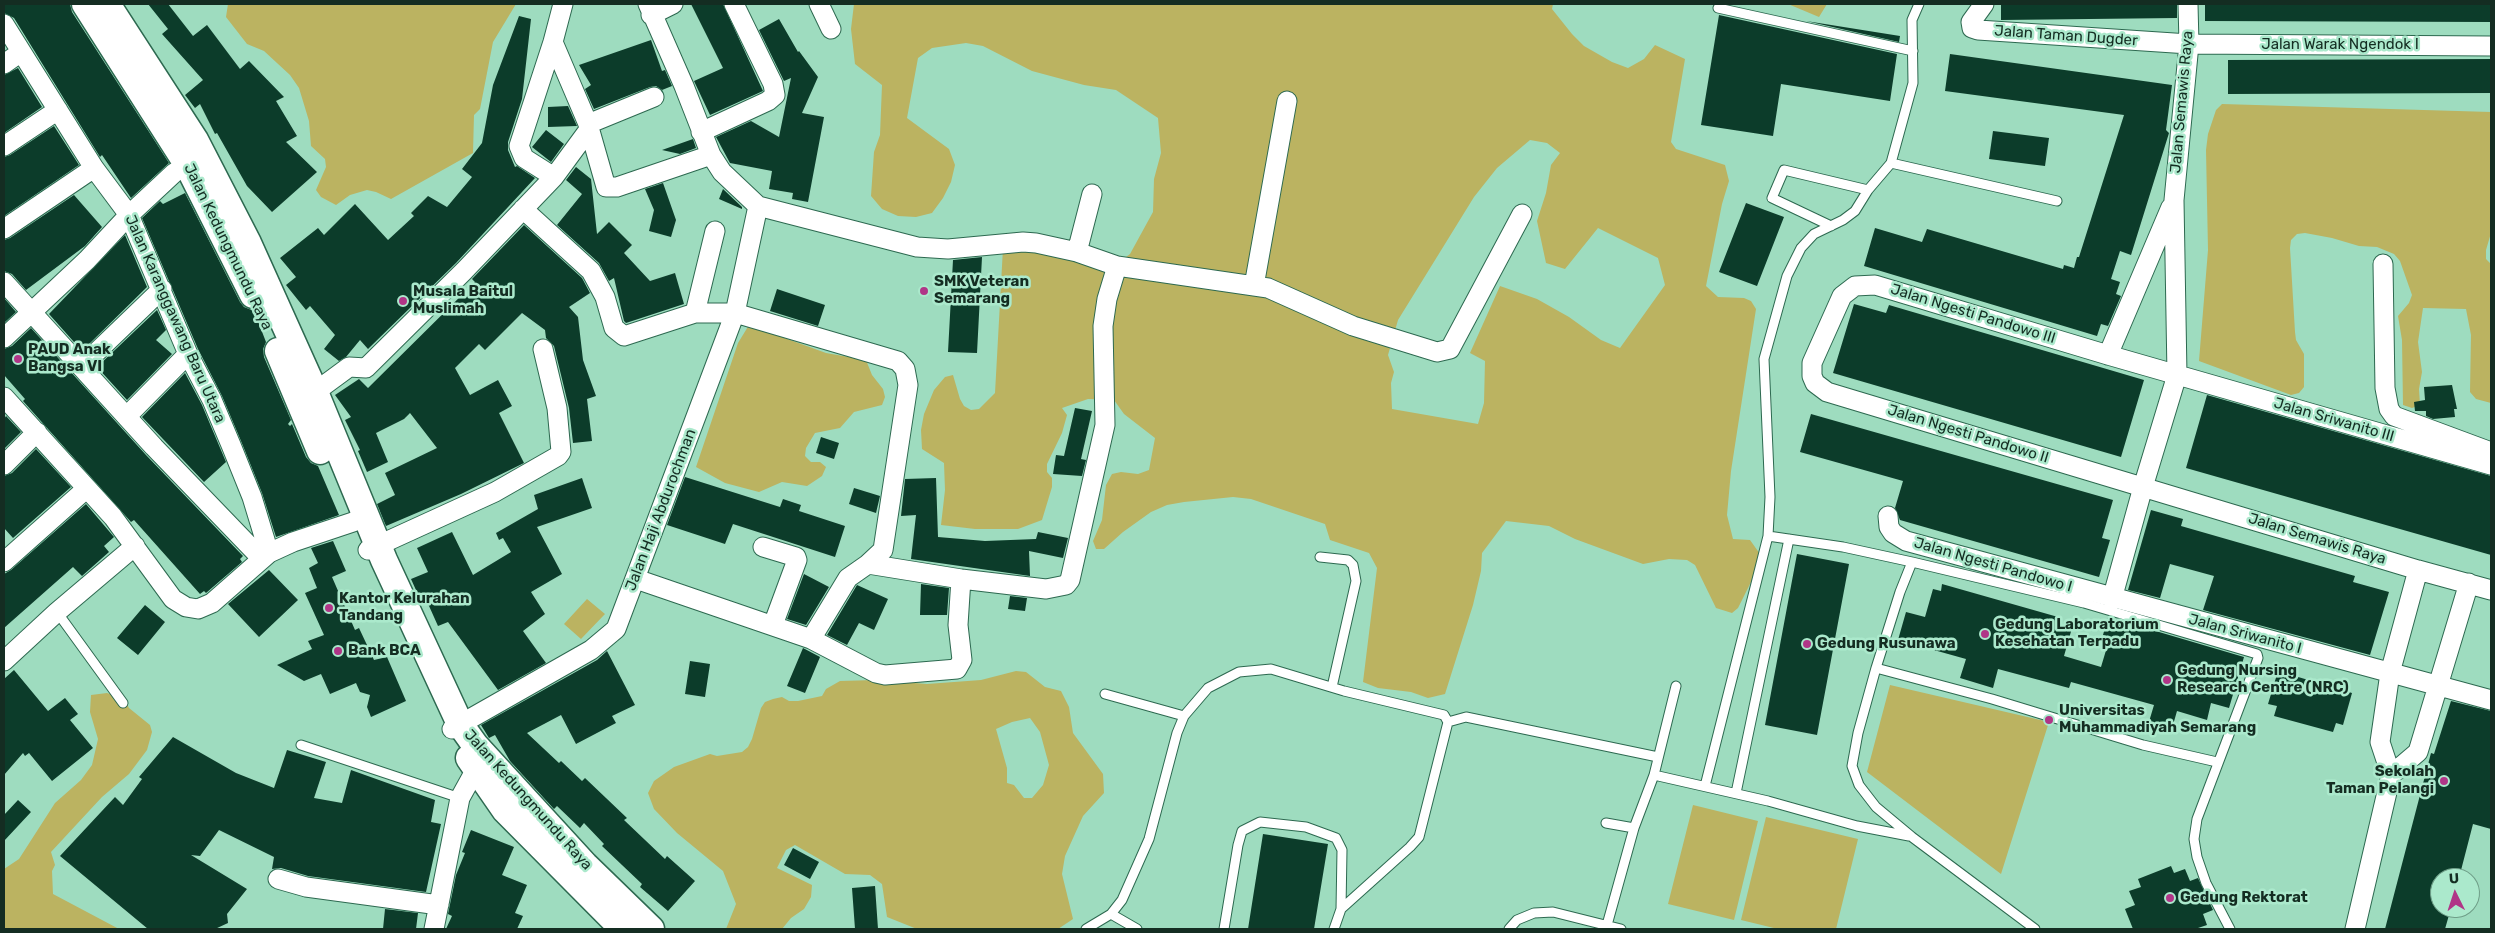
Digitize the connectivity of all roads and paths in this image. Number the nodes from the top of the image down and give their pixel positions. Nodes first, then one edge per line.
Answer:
1 (85, 4) edge
2 (107, 4) edge
3 (563, 4) edge
4 (673, 4) edge
5 (734, 4) edge
6 (819, 4) edge
7 (1919, 4) edge
8 (1984, 4) edge
9 (2188, 4) edge
10 (1718, 8) dead end
11 (649, 9) edge
12 (4, 24) edge
13 (831, 29) dead end
14 (553, 42) junction
15 (2189, 44) junction
16 (2491, 46) edge
17 (1913, 51) junction
18 (21, 52) junction
19 (4, 64) edge
20 (654, 97) dead end
21 (1287, 101) dead end
22 (58, 110) junction
23 (589, 126) junction
24 (701, 132) junction
25 (4, 146) edge
26 (711, 155) junction
27 (194, 160) junction
28 (1891, 163) junction
29 (94, 168) junction
30 (554, 177) junction
31 (1868, 190) junction
32 (1092, 194) dead end
33 (2174, 200) junction
34 (2057, 201) dead end
35 (758, 206) junction
36 (523, 209) junction
37 (1522, 214) dead end
38 (129, 215) junction
39 (1831, 226) junction
40 (4, 228) edge
41 (715, 231) dead end
42 (1077, 252) junction
43 (2383, 264) dead end
44 (1117, 266) junction
45 (4, 282) edge
46 (1254, 286) junction
47 (162, 289) junction
48 (33, 312) junction
49 (695, 313) junction
50 (735, 313) junction
51 (4, 338) edge
52 (543, 349) dead end
53 (188, 354) junction
54 (2108, 355) junction
55 (1812, 364) joint
56 (82, 366) junction
57 (2177, 375) junction
58 (315, 392) junction
59 (4, 397) edge
60 (127, 416) junction
61 (37, 432) junction
62 (2491, 452) edge
63 (4, 465) edge
64 (2491, 465) edge
65 (2143, 486) junction
66 (86, 489) junction
67 (355, 510) junction
68 (1888, 516) dead end
69 (1768, 536) junction
70 (1789, 540) junction
71 (135, 546) junction
72 (764, 547) dead end
73 (373, 548) junction
74 (265, 556) junction
75 (1320, 557) dead end
76 (4, 562) edge
77 (1912, 562) junction
78 (868, 564) junction
79 (2418, 570) junction
80 (636, 579) junction
81 (961, 579) junction
82 (2468, 583) junction
83 (2491, 590) edge
84 (2112, 598) junction
85 (57, 612) junction
86 (772, 625) junction
87 (811, 639) junction
88 (4, 661) edge
89 (1876, 668) junction
90 (2390, 673) junction
91 (1676, 686) dead end
92 (1332, 687) junction
93 (2439, 687) junction
94 (1105, 694) dead end
95 (2491, 700) edge
96 (123, 703) dead end
97 (1184, 716) junction
98 (1448, 722) junction
99 (456, 727) junction
100 (301, 745) dead end
101 (1658, 756) junction
102 (2217, 762) junction
103 (482, 764) junction
104 (1654, 775) junction
105 (2391, 775) junction
106 (1705, 786) junction
107 (1736, 793) junction
108 (460, 798) junction
109 (1606, 822) dead end
110 (1634, 828) junction
111 (1912, 837) junction
112 (278, 879) dead end
113 (439, 905) junction
114 (1341, 910) junction
115 (1111, 914) junction
116 (1607, 925) junction
117 (434, 929) edge
118 (623, 929) edge
119 (651, 929) edge
120 (1086, 929) edge
121 (1137, 929) edge
122 (1224, 929) edge
123 (1334, 929) edge
124 (1509, 929) edge
125 (1621, 929) edge
126 (2035, 929) edge
127 (2230, 929) edge
128 (2355, 929) edge

1 - 27 main road, Jalan Kedungmundu Raya
2 - 27 main road, Jalan Kedungmundu Raya
3 - 14 street
4 - 11 street
5 - 24 street
6 - 13 street
7 - 17 lane
8 - 15 street, Jalan Taman Dugder
9 - 15 street, Jalan Semawis Raya
10 - 17 lane
11 - 24 street
12 - 18 street, Jalan Karanggawang Baru Utara
14 - 23 street
14 - 30 street
15 - 16 street, Jalan Warak Ngendok I
15 - 33 street, Jalan Semawis Raya
17 - 28 lane
18 - 19 street
18 - 22 street, Jalan Karanggawang Baru Utara
20 - 23 street
21 - 46 street
22 - 25 street
22 - 29 street, Jalan Karanggawang Baru Utara
23 - 26 street
23 - 30 street
24 - 26 street
26 - 35 street
27 - 38 street
27 - 58 main road, Jalan Kedungmundu Raya
27 - 67 main road, Jalan Kedungmundu Raya
28 - 31 lane
28 - 34 lane
29 - 38 street, Jalan Karanggawang Baru Utara
29 - 40 street
30 - 36 street
31 - 39 lane
31 - 39 lane
32 - 42 street
33 - 54 street, Jalan Semawis Raya
33 - 57 street, Jalan Semawis Raya
35 - 42 street
35 - 50 street, Jalan Haji Abdurochman
36 - 49 street
36 - 58 street
37 - 46 street
38 - 47 street, Jalan Karanggawang Baru Utara
38 - 48 street
39 - 69 lane
41 - 49 street
42 - 44 street
43 - 62 street
44 - 46 street
44 - 81 street
45 - 48 street
47 - 53 street, Jalan Karanggawang Baru Utara
47 - 56 street
48 - 51 street
48 - 56 street
49 - 50 street
50 - 78 street
50 - 80 street, Jalan Haji Abdurochman
52 - 73 street
53 - 60 street
53 - 74 street, Jalan Karanggawang Baru Utara
54 - 55 street, Jalan Ngesti Pandowo III
54 - 57 street, Jalan Ngesti Pandowo III
55 - 65 street, Jalan Ngesti Pandowo II
56 - 60 street
57 - 64 street, Jalan Sriwanito III
57 - 65 street, Jalan Semawis Raya
58 - 67 main road, Jalan Kedungmundu Raya
59 - 61 street
60 - 74 street
61 - 63 street
61 - 66 street
65 - 79 street, Jalan Semawis Raya
65 - 84 street, Jalan Semawis Raya
66 - 71 street
66 - 76 street
67 - 73 main road, Jalan Kedungmundu Raya
67 - 74 street
68 - 84 street, Jalan Ngesti Pandowo I
69 - 70 lane
69 - 106 lane
70 - 77 lane
70 - 107 lane
71 - 74 street
71 - 85 street
72 - 86 street
73 - 99 main road, Jalan Kedungmundu Raya
75 - 92 lane
77 - 89 lane
77 - 102 lane
78 - 81 street
78 - 87 street
79 - 82 street, Jalan Semawis Raya
79 - 90 street
80 - 86 street
80 - 99 street, Jalan Haji Abdurochman
81 - 87 street
82 - 83 street, Jalan Semawis Raya
82 - 93 street
84 - 90 street, Jalan Sriwanito I
85 - 88 street
85 - 96 lane
86 - 87 street
89 - 102 lane
89 - 111 lane
90 - 93 street, Jalan Sriwanito I
90 - 105 street
91 - 101 lane
92 - 97 lane
92 - 98 lane
93 - 95 street, Jalan Sriwanito I
93 - 105 street
94 - 97 lane
97 - 115 lane
98 - 101 lane
98 - 114 lane
99 - 103 main road, Jalan Kedungmundu Raya
100 - 108 lane
101 - 104 lane
102 - 127 lane
103 - 108 street
103 - 118 main road, Jalan Kedungmundu Raya
103 - 119 main road, Jalan Kedungmundu Raya
104 - 106 lane
104 - 110 lane
105 - 128 street
106 - 107 lane
107 - 111 lane
108 - 113 street
109 - 110 lane
110 - 116 lane
111 - 126 lane
112 - 113 street
113 - 117 street
114 - 122 lane
114 - 123 lane
115 - 120 lane
115 - 121 lane
116 - 124 lane
116 - 125 lane

